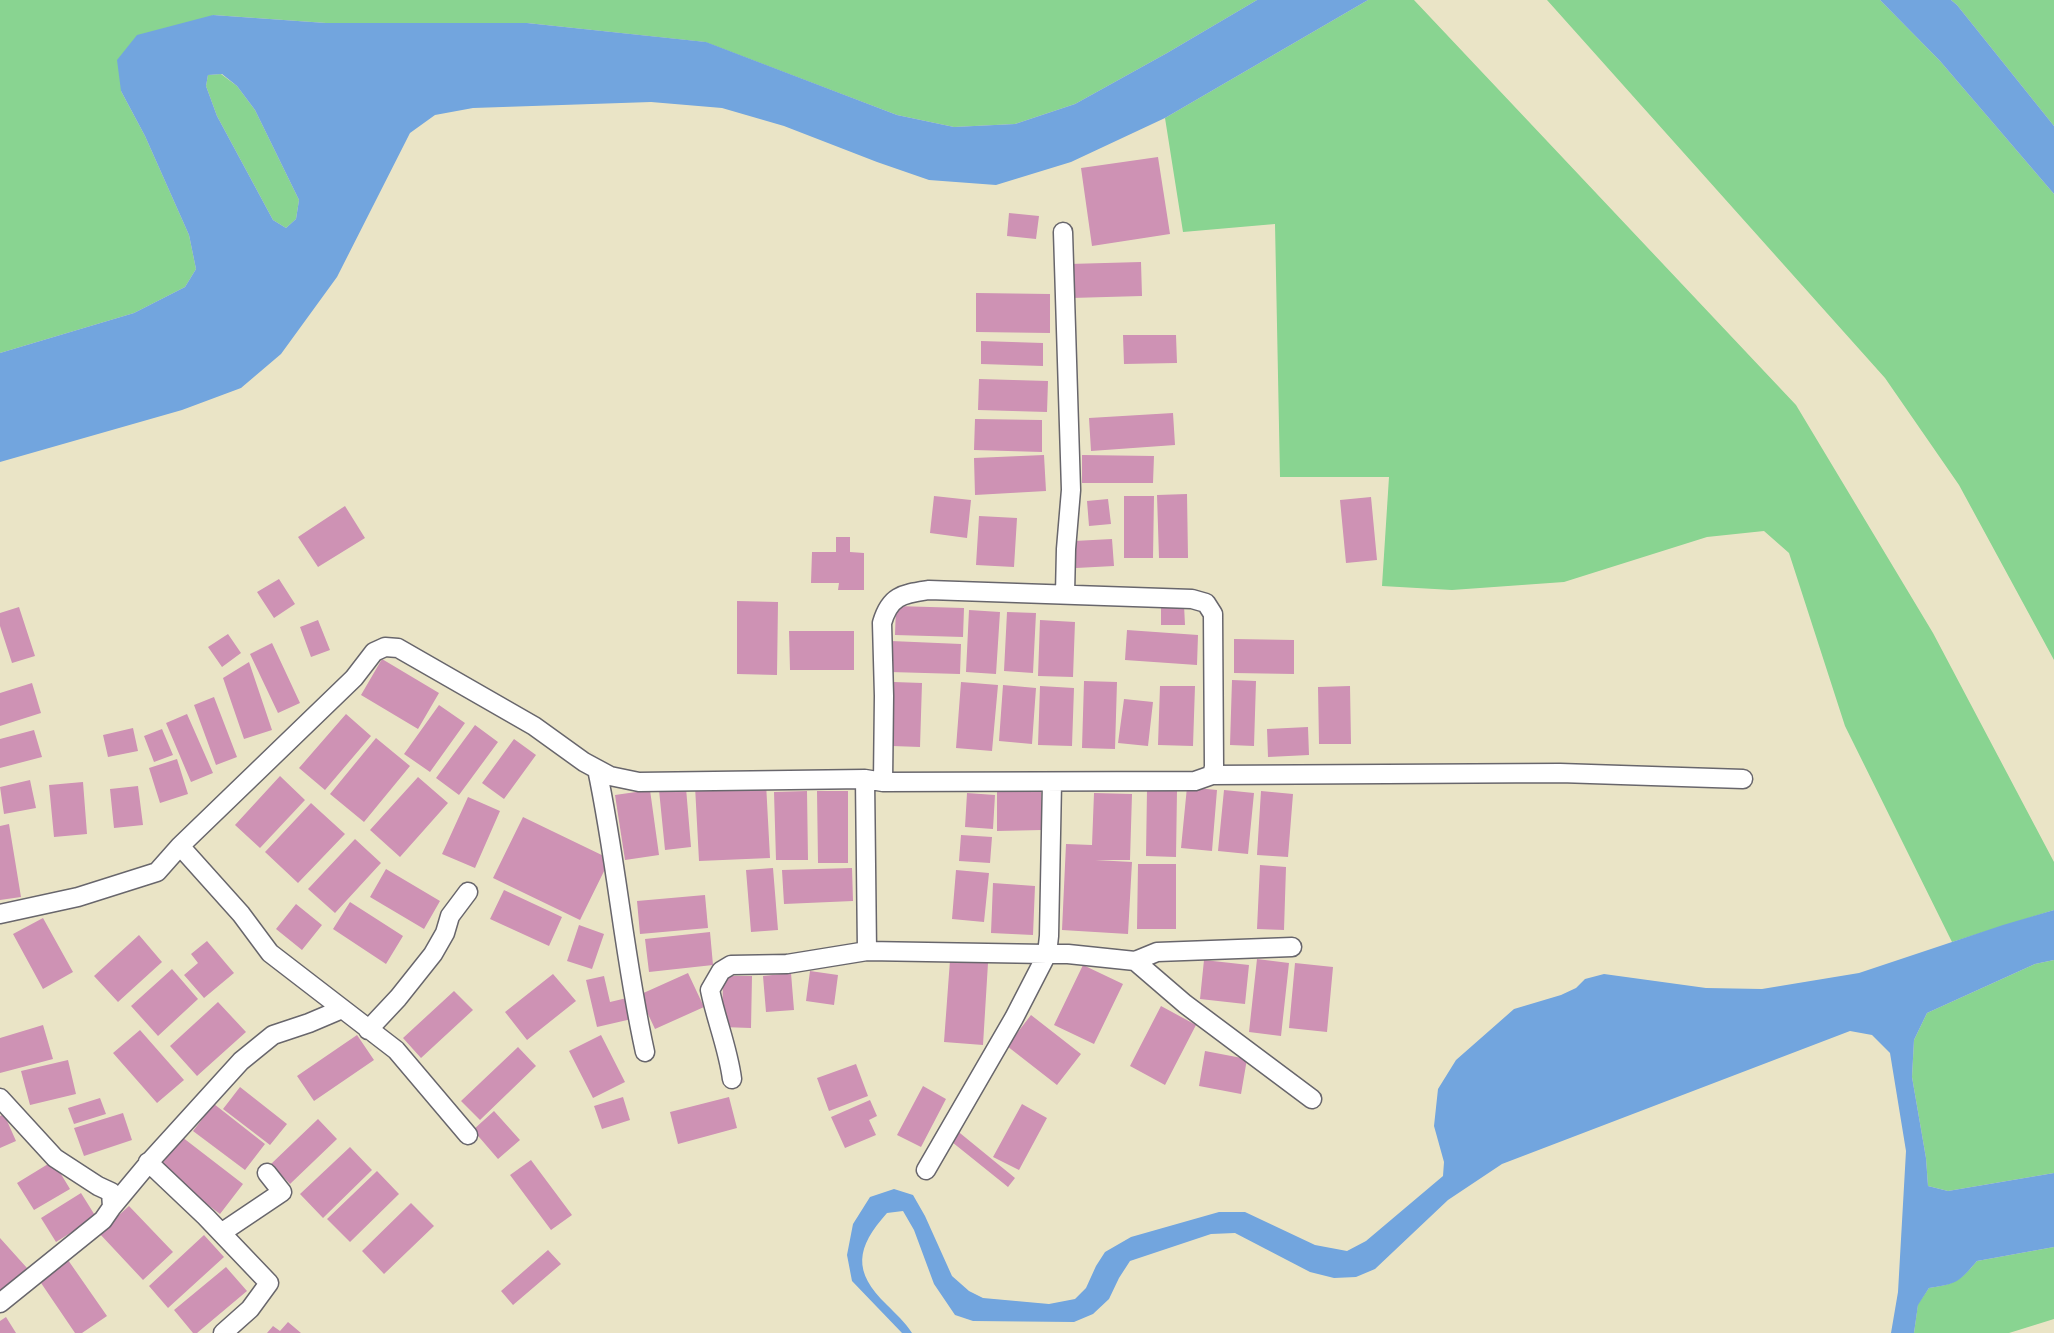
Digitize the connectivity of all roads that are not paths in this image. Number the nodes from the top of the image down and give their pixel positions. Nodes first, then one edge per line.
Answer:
1 (1063, 232) dead end
2 (1065, 594) junction
3 (597, 769) junction
4 (1212, 775) junction
5 (1743, 779) dead end
6 (874, 780) junction
7 (1052, 782) junction
8 (180, 846) junction
9 (468, 892) dead end
10 (0, 914) edge
11 (1292, 947) dead end
12 (867, 951) junction
13 (1047, 954) junction
14 (1135, 961) junction
15 (342, 1009) junction
16 (368, 1030) junction
17 (645, 1052) dead end
18 (732, 1079) dead end
19 (0, 1098) edge
20 (1312, 1099) dead end
21 (468, 1135) dead end
22 (148, 1162) junction
23 (926, 1170) dead end
24 (267, 1173) dead end
25 (112, 1207) junction
26 (221, 1233) junction
27 (0, 1303) edge
28 (223, 1333) edge

1 - 2 street
2 - 4 street
2 - 6 street
3 - 6 street
3 - 8 street
3 - 17 street
4 - 5 street
4 - 7 street
6 - 7 street
6 - 12 street
7 - 13 street
8 - 10 street
8 - 15 street
9 - 16 street
11 - 14 street
12 - 13 street
12 - 18 street
13 - 14 street
13 - 23 street
14 - 20 street
15 - 16 street
15 - 22 street
16 - 21 street
19 - 25 street
22 - 25 street
22 - 26 street
24 - 26 street
25 - 27 street
26 - 28 street

